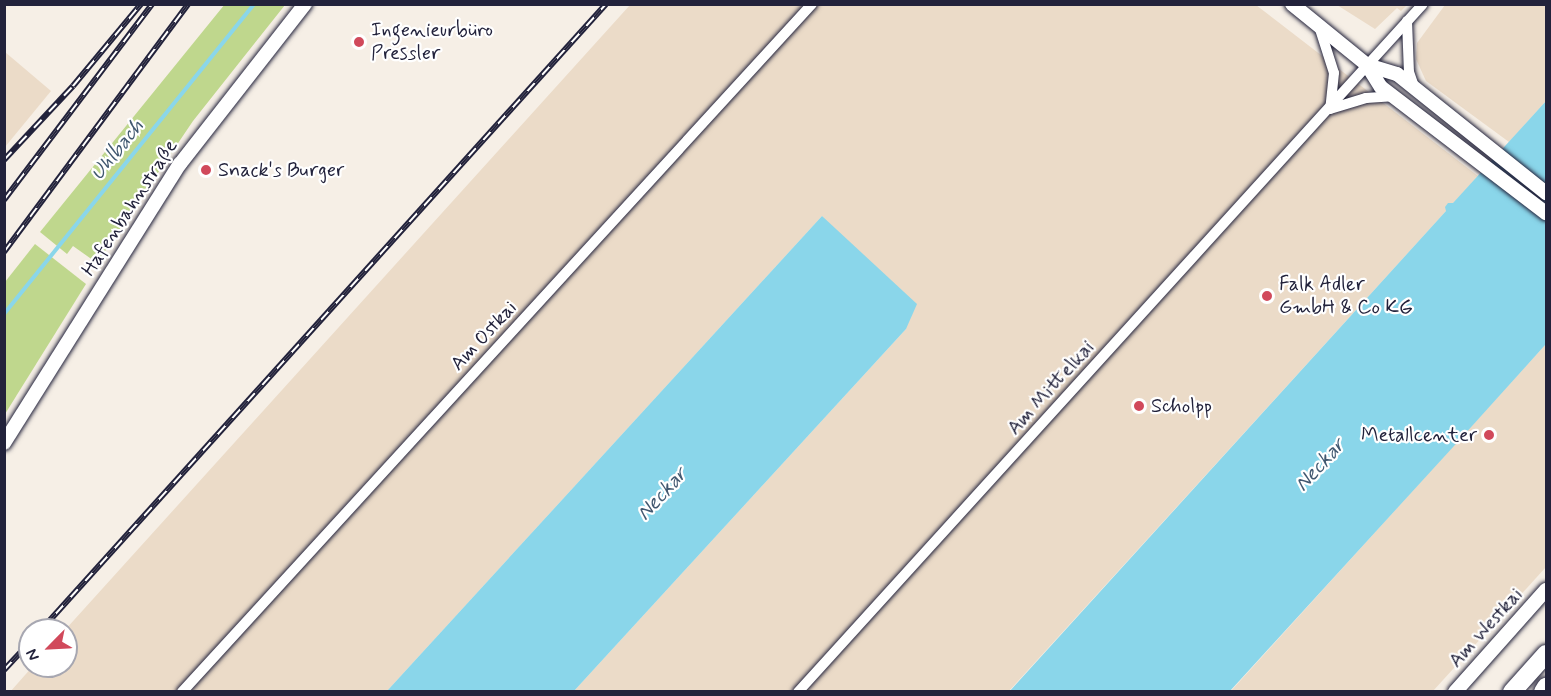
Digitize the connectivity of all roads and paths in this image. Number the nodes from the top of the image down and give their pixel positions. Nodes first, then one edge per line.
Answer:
1 (305, 4) edge
2 (812, 4) edge
3 (1292, 4) edge
4 (1423, 4) edge
5 (1407, 21) junction
6 (1319, 26) junction
7 (1367, 65) junction
8 (1415, 89) junction
9 (1392, 96) junction
10 (1330, 109) junction
11 (1546, 193) edge
12 (1546, 213) edge
13 (4, 443) edge
14 (1546, 590) edge
15 (1546, 654) edge
16 (1546, 687) edge
17 (182, 692) edge
18 (798, 692) edge
19 (1455, 692) edge
20 (1512, 692) edge
21 (1543, 692) edge

1 - 13 main road, Hafenbahnstraße
2 - 17 street, Am Ostkai
3 - 6 main road
4 - 5 street, Am Mittelkai
5 - 7 street, Am Mittelkai
5 - 8 street
6 - 7 main road
6 - 10 street
7 - 8 main road
7 - 9 main road
7 - 10 street, Am Mittelkai
8 - 11 main road
9 - 10 street
9 - 12 main road
10 - 18 street, Am Mittelkai
14 - 19 main road, Am Westkai
15 - 20 highway
16 - 21 highway

